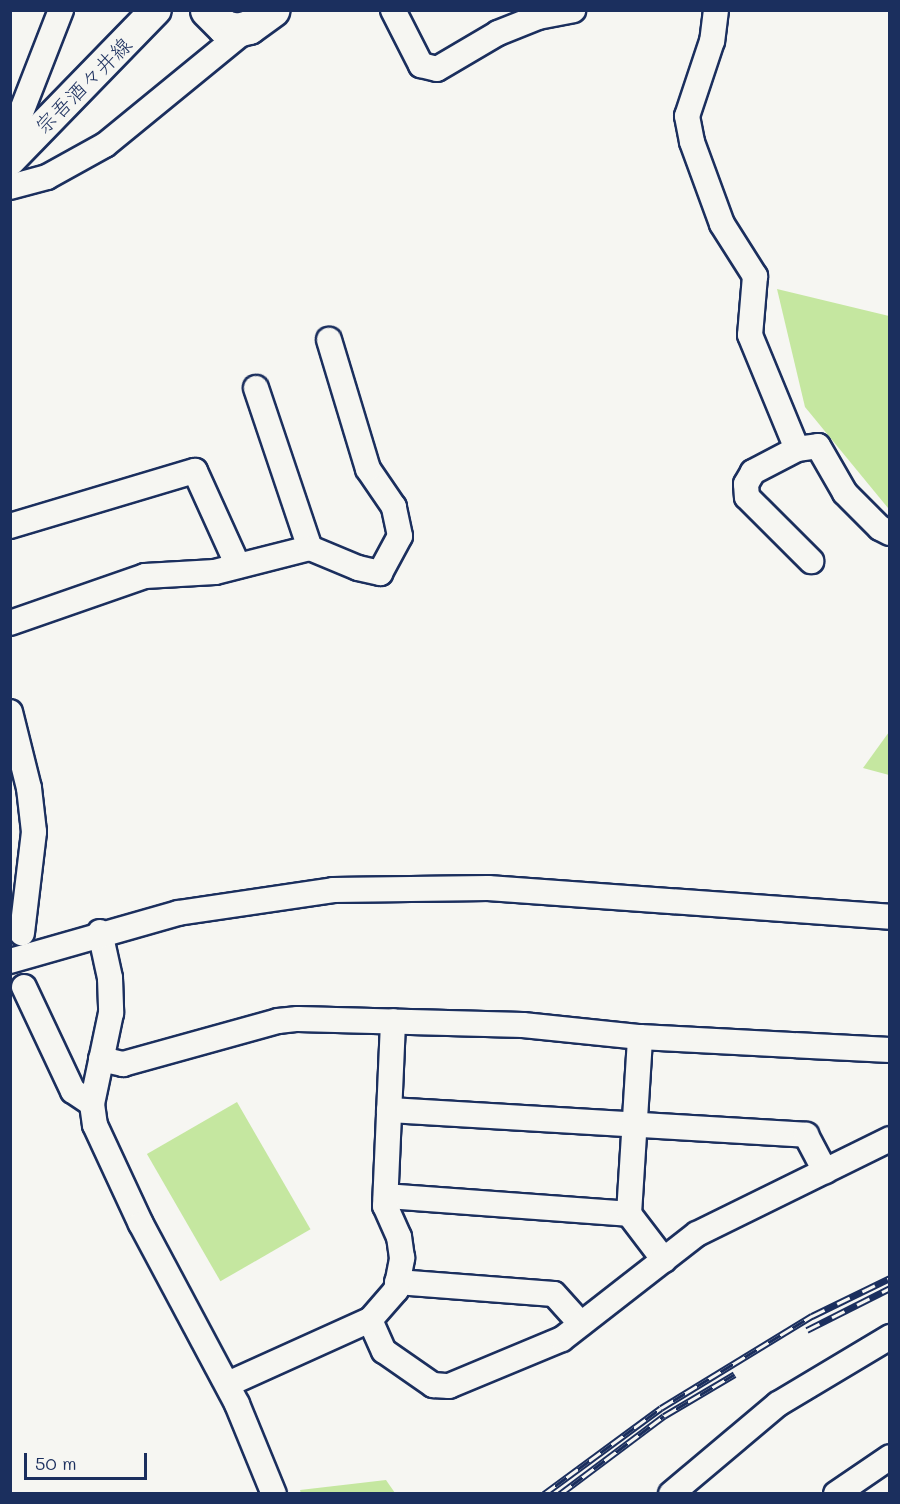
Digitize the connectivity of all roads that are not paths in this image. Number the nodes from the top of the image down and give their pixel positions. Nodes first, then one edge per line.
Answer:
1 (62, 10) edge
2 (156, 10) edge
3 (207, 10) edge
4 (393, 10) edge
5 (573, 10) edge
6 (716, 10) edge
7 (260, 19) edge
8 (16, 138) edge
9 (10, 188) edge
10 (329, 340) dead end
11 (256, 388) dead end
12 (797, 449) junction
13 (10, 526) edge
14 (890, 533) edge
15 (310, 548) junction
16 (811, 561) dead end
17 (238, 566) junction
18 (10, 623) edge
19 (10, 712) edge
20 (20, 788) edge
21 (890, 917) edge
22 (100, 932) junction
23 (22, 933) dead end
24 (10, 961) edge
25 (24, 987) dead end
26 (393, 1021) junction
27 (640, 1036) junction
28 (890, 1050) edge
29 (100, 1059) junction
30 (92, 1104) junction
31 (389, 1110) junction
32 (635, 1125) junction
33 (890, 1139) edge
34 (825, 1171) junction
35 (386, 1196) junction
36 (629, 1214) junction
37 (664, 1260) junction
38 (397, 1282) junction
39 (370, 1320) junction
40 (581, 1324) junction
41 (890, 1337) edge
42 (228, 1384) junction
43 (890, 1457) edge
44 (274, 1494) edge
45 (671, 1494) edge
46 (836, 1494) edge

1 - 8 street
2 - 8 main road, 宗吾酒々井線
3 - 7 highway
4 - 5 street
6 - 12 street
7 - 9 street
10 - 15 street
11 - 15 street
12 - 14 street
12 - 16 street
13 - 17 street
15 - 17 street
17 - 18 street
19 - 20 street
20 - 23 street
21 - 22 street
22 - 24 street
22 - 29 street
25 - 30 street
26 - 27 street
26 - 29 street
26 - 31 street
27 - 28 street
27 - 32 street
29 - 30 street
30 - 42 street
31 - 32 street
31 - 35 street
32 - 34 street
32 - 36 street
33 - 34 street
34 - 37 street
35 - 36 street
35 - 38 street
36 - 37 street
37 - 40 street
38 - 39 street
38 - 40 street
39 - 40 street
39 - 42 street
41 - 45 street
42 - 44 street
43 - 46 street

